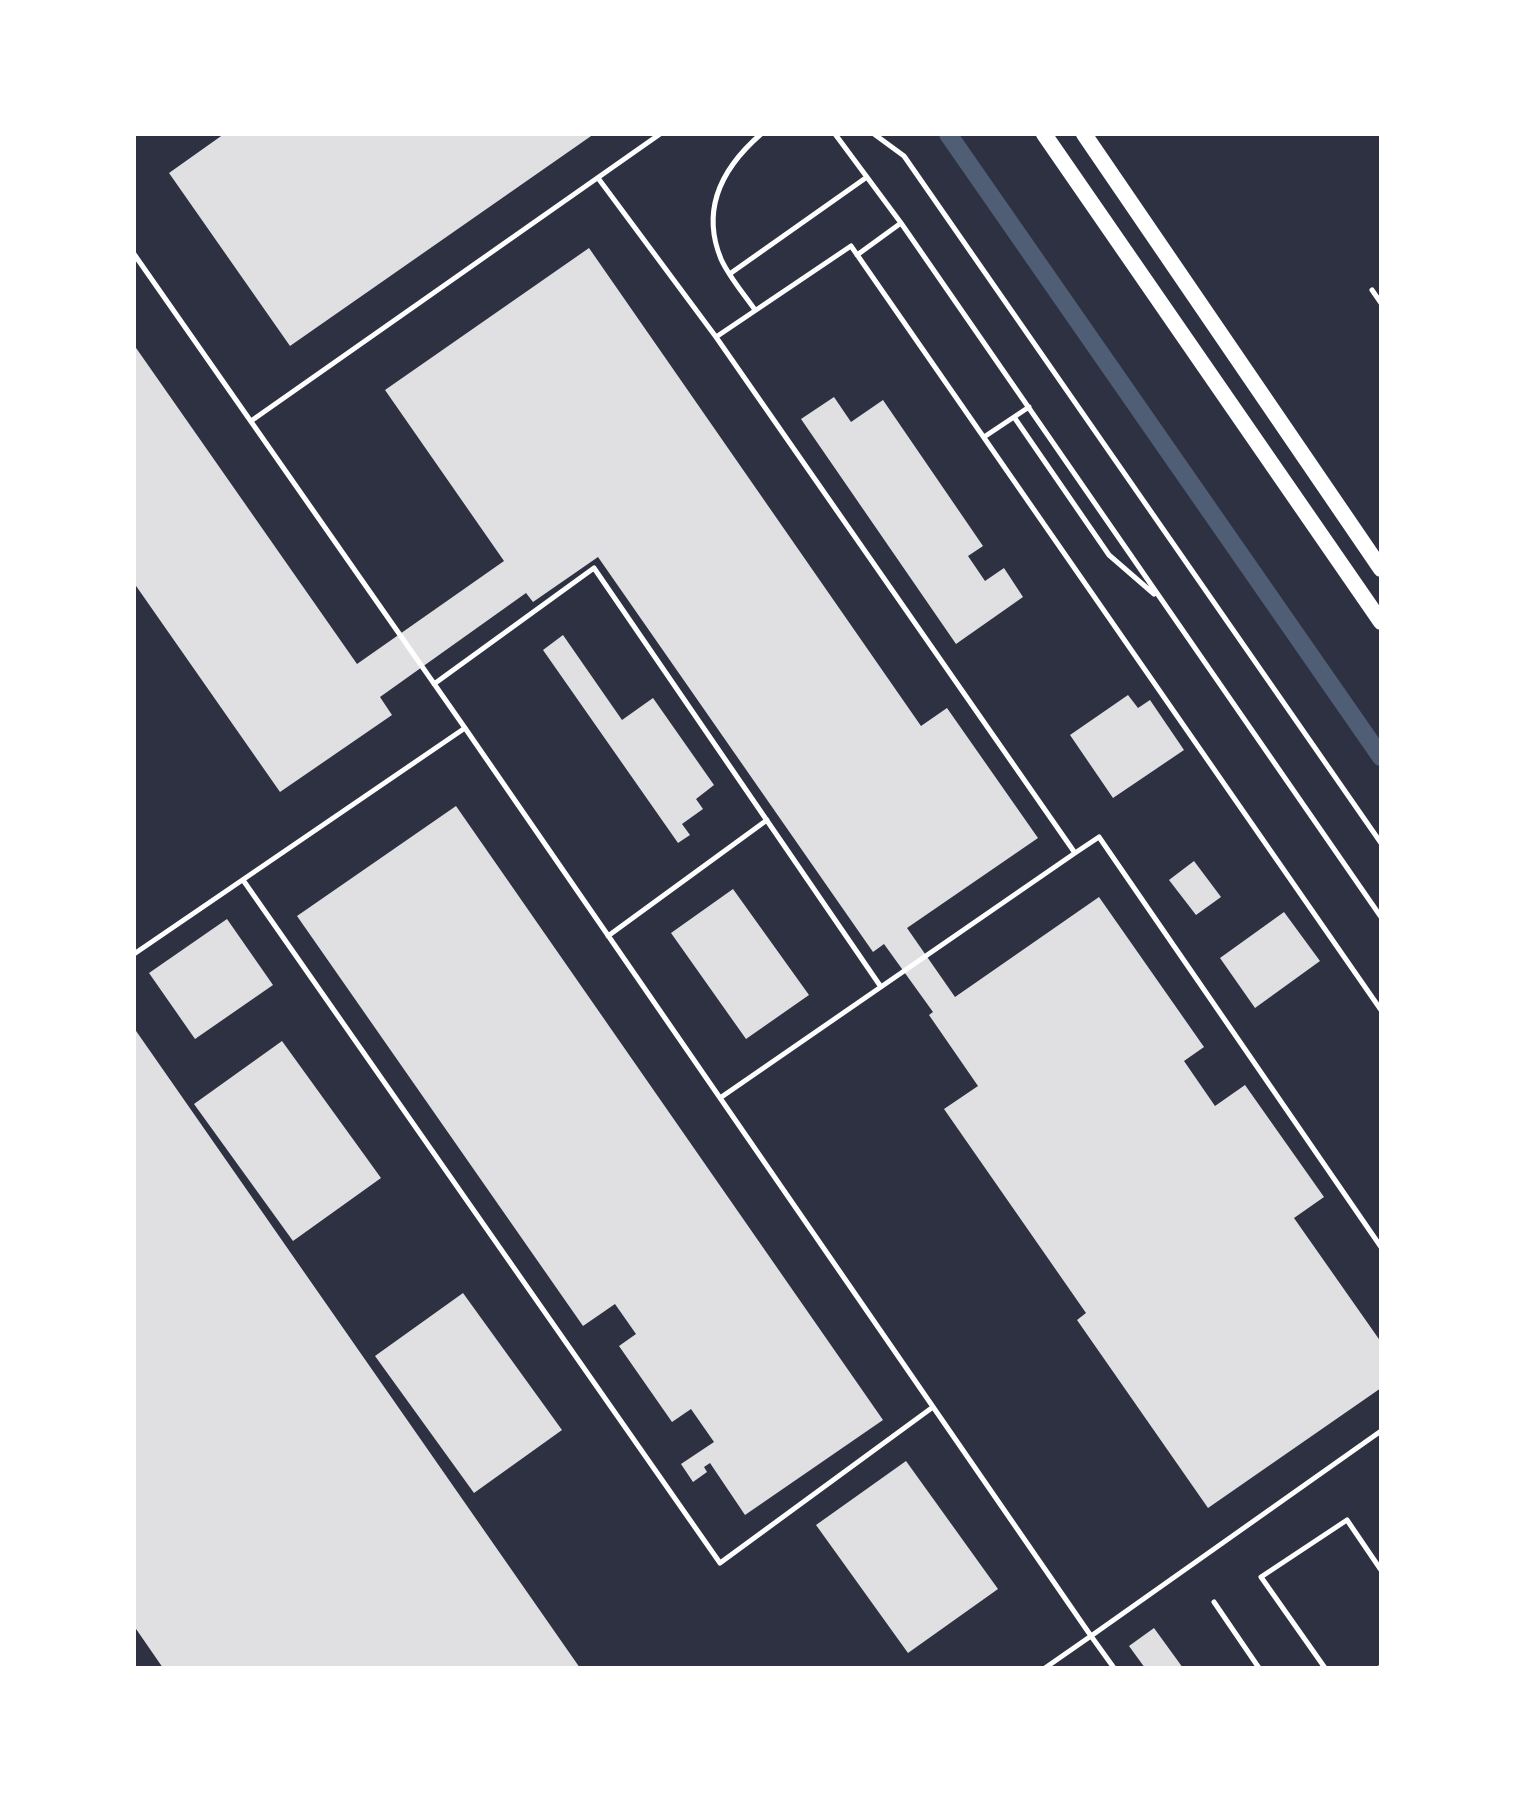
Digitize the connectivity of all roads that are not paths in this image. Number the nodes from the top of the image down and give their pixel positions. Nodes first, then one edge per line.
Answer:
1 (660, 134) edge
2 (761, 134) edge
3 (835, 134) edge
4 (874, 134) edge
5 (1044, 134) edge
6 (1084, 134) edge
7 (867, 177) junction
8 (598, 178) junction
9 (901, 223) junction
10 (134, 254) edge
11 (857, 255) junction
12 (731, 273) junction
13 (1372, 290) dead end
14 (1381, 303) edge
15 (755, 310) junction
16 (716, 337) junction
17 (1029, 407) junction
18 (1014, 417) junction
19 (251, 421) junction
20 (984, 437) junction
21 (1381, 569) edge
22 (1162, 600) junction
23 (1381, 622) edge
24 (434, 684) junction
25 (465, 728) junction
26 (767, 820) junction
27 (1381, 843) edge
28 (1075, 853) junction
29 (243, 880) junction
30 (1381, 917) edge
31 (608, 936) junction
32 (134, 954) edge
33 (881, 987) junction
34 (1381, 1010) edge
35 (720, 1098) junction
36 (1381, 1247) edge
37 (933, 1407) junction
38 (1381, 1431) edge
39 (1381, 1570) edge
40 (1214, 1602) dead end
41 (1091, 1636) junction
42 (1045, 1668) edge
43 (1114, 1668) edge
44 (1259, 1668) edge
45 (1325, 1668) edge

1 - 8 lane
2 - 12 lane
3 - 7 lane
4 - 27 lane
5 - 23 main road
6 - 21 main road
7 - 9 lane
7 - 12 lane
8 - 16 lane
8 - 19 lane
9 - 11 lane
9 - 17 lane
10 - 19 lane
11 - 15 lane
11 - 20 lane
12 - 15 lane
13 - 14 lane
15 - 16 lane
16 - 28 lane
17 - 18 lane
17 - 22 lane
18 - 20 lane
18 - 22 lane
19 - 24 lane
20 - 34 lane
22 - 30 lane
24 - 25 lane
24 - 26 lane
25 - 29 lane
25 - 31 lane
26 - 31 lane
26 - 33 lane
28 - 33 lane
28 - 36 lane
29 - 32 lane
29 - 37 lane
31 - 35 lane
33 - 35 lane
35 - 37 lane
37 - 41 lane
38 - 41 lane
39 - 45 lane
40 - 44 lane
41 - 42 lane
41 - 43 lane

